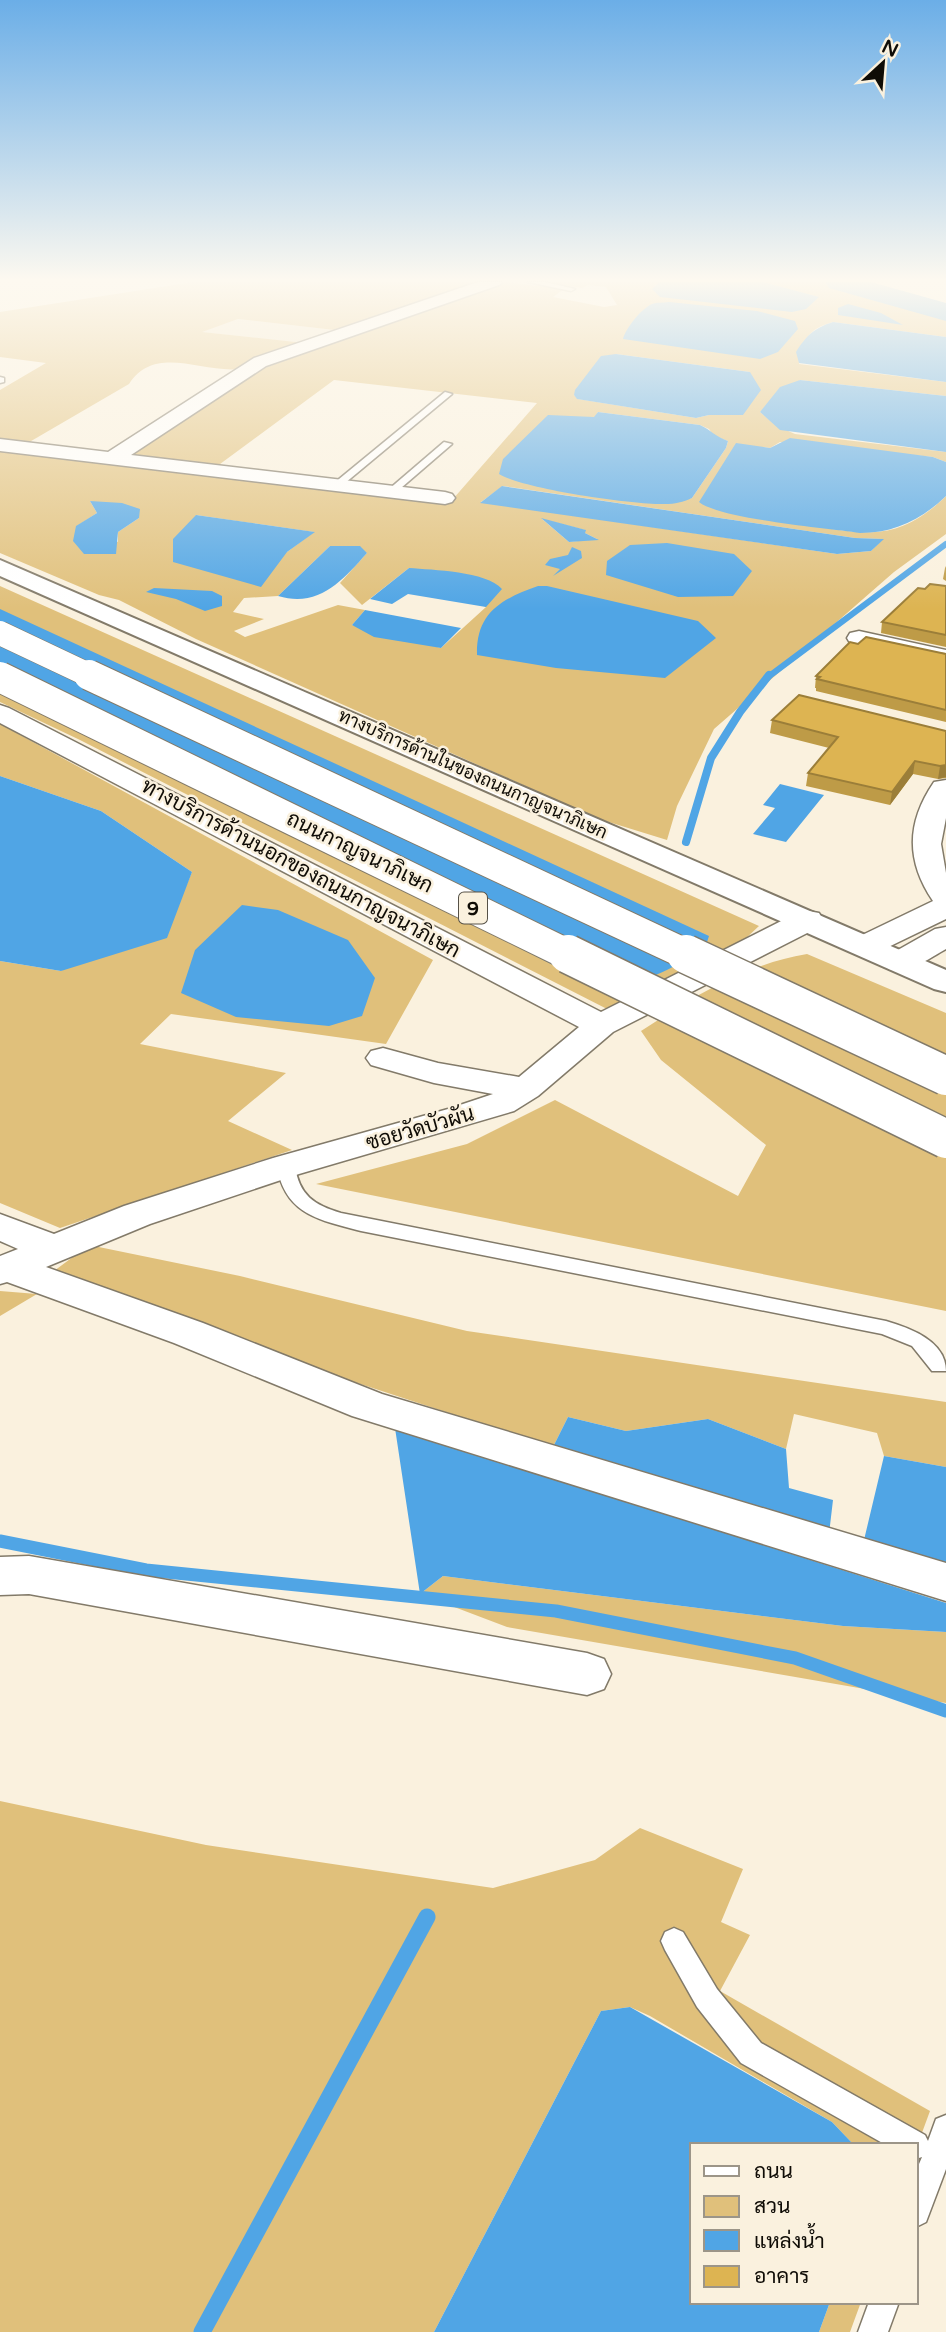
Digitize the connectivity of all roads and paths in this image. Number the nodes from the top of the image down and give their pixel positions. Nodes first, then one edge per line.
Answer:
1 (215, 391) edge
2 (448, 394) dead end
3 (447, 444) dead end
4 (0, 445) edge
5 (110, 459) junction
6 (335, 486) junction
7 (391, 492) junction
8 (445, 498) dead end
9 (0, 567) edge
10 (0, 633) edge
11 (859, 638) dead end
12 (946, 657) edge
13 (0, 677) edge
14 (0, 713) edge
15 (944, 789) edge
16 (946, 898) edge
17 (946, 907) edge
18 (808, 920) junction
19 (946, 936) edge
20 (865, 946) junction
21 (900, 962) junction
22 (946, 982) edge
23 (601, 1025) junction
24 (383, 1058) dead end
25 (946, 1076) edge
26 (526, 1089) junction
27 (946, 1139) edge
28 (286, 1166) junction
29 (0, 1227) edge
30 (52, 1248) junction
31 (4, 1269) edge
32 (939, 1366) dead end
33 (0, 1576) edge
34 (946, 1582) edge
35 (587, 1674) dead end
36 (674, 1941) dead end
37 (946, 2129) edge
38 (912, 2143) edge
39 (923, 2149) edge
40 (918, 2194) edge
41 (883, 2304) edge
42 (873, 2332) edge

1 - 5 street
2 - 6 lane
3 - 7 lane
4 - 5 street
5 - 6 street
6 - 7 street
7 - 8 street
9 - 18 main road, ทางบริการด้านในของถนนกาญจนาภิเษก
10 - 25 main road, 9, bridge
11 - 12 street
13 - 27 main road, ถนนกาญจนาภิเษก / 9, bridge
14 - 23 street, ทางบริการด้านนอกของถนนกาญจนาภิเษก
15 - 16 street
17 - 20 street
18 - 20 main road, ทางบริการด้านในของถนนกาญจนาภิเษก
18 - 23 street, ซอยวัดบัวผัน
19 - 21 street
20 - 21 main road, ทางบริการด้านในของถนนกาญจนาภิเษก
21 - 22 main road, ทางบริการด้านในของถนนกาญจนาภิเษก
23 - 26 street, ซอยวัดบัวผัน
24 - 26 street
26 - 28 street, ซอยวัดบัวผัน
28 - 30 street, ซอยวัดบัวผัน
28 - 32 lane
29 - 30 street
30 - 31 street, ซอยวัดบัวผัน
31 - 34 street
33 - 35 street
36 - 38 lane
37 - 39 lane
39 - 40 lane
41 - 42 lane

